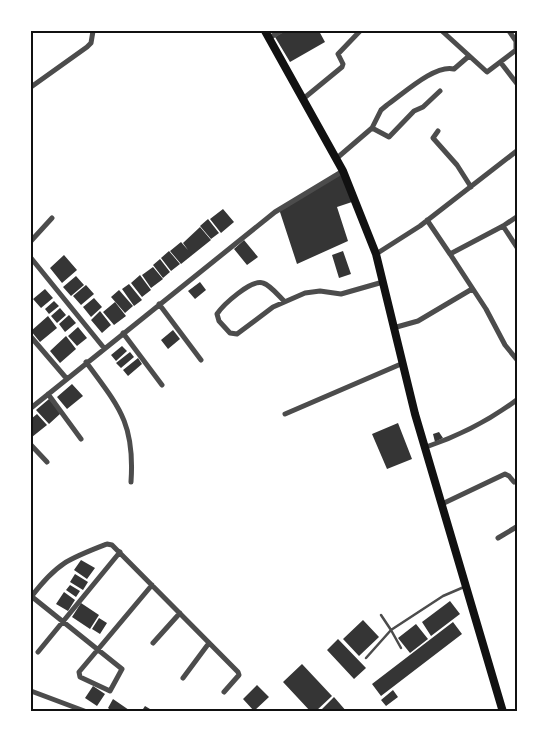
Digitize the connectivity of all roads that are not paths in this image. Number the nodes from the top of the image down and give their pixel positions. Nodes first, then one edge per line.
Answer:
1 (94, 31) edge
2 (281, 31) edge
3 (360, 31) edge
4 (442, 31) edge
5 (509, 31) edge
6 (267, 35) edge
7 (469, 56) junction
8 (501, 63) junction
9 (516, 81) edge
10 (31, 87) edge
11 (440, 91) dead end
12 (303, 99) junction
13 (372, 128) junction
14 (438, 131) dead end
15 (518, 150) edge
16 (337, 158) junction
17 (343, 171) junction
18 (471, 187) junction
19 (518, 216) edge
20 (52, 218) dead end
21 (427, 220) junction
22 (502, 226) junction
23 (31, 241) edge
24 (518, 249) edge
25 (376, 254) junction
26 (450, 254) junction
27 (31, 258) edge
28 (383, 282) junction
29 (472, 289) junction
30 (284, 301) junction
31 (159, 304) junction
32 (393, 328) junction
33 (123, 333) junction
34 (31, 337) edge
35 (104, 348) junction
36 (201, 360) dead end
37 (518, 361) edge
38 (86, 362) junction
39 (402, 364) junction
40 (66, 379) junction
41 (162, 385) dead end
42 (48, 394) junction
43 (518, 399) edge
44 (32, 407) edge
45 (285, 414) dead end
46 (81, 439) dead end
47 (31, 444) edge
48 (427, 447) junction
49 (47, 462) dead end
50 (131, 482) dead end
51 (514, 482) dead end
52 (442, 504) junction
53 (518, 526) edge
54 (498, 538) dead end
55 (120, 552) junction
56 (152, 585) junction
57 (467, 586) junction
58 (31, 596) edge
59 (180, 613) junction
60 (381, 615) dead end
61 (63, 622) junction
62 (391, 630) junction
63 (153, 643) dead end
64 (209, 643) junction
65 (97, 648) junction
66 (401, 648) dead end
67 (38, 652) dead end
68 (366, 658) dead end
69 (183, 678) dead end
70 (31, 691) edge
71 (224, 692) dead end
72 (87, 712) edge
73 (503, 712) edge

1 - 10 street
2 - 6 street
3 - 12 street
4 - 7 street
5 - 8 street
6 - 12 main road
7 - 8 street
7 - 13 street
8 - 9 street
11 - 13 street
12 - 16 main road
13 - 16 street
14 - 18 street
15 - 18 street
16 - 17 main road
17 - 25 main road
17 - 31 street
18 - 21 street
19 - 22 street
20 - 23 street
21 - 25 street
21 - 26 street
22 - 24 street
22 - 26 street
25 - 28 main road
26 - 29 street
27 - 35 street
28 - 30 street
28 - 32 main road
29 - 32 street
29 - 37 street
30 - 30 street
31 - 33 street
31 - 36 street
32 - 39 main road
33 - 35 street
33 - 41 street
34 - 40 street
35 - 38 street
38 - 40 street
38 - 50 street
39 - 45 street
39 - 48 main road
40 - 42 street
42 - 44 street
42 - 46 street
43 - 48 street
47 - 49 street
48 - 52 main road
51 - 52 street
52 - 57 main road
53 - 54 street
55 - 56 street
55 - 58 street
55 - 61 street
56 - 59 street
56 - 65 street
57 - 62 lane
57 - 73 main road
58 - 61 street
59 - 63 street
59 - 64 street
60 - 62 lane
61 - 65 street
61 - 67 street
62 - 66 lane
62 - 68 lane
64 - 69 street
64 - 71 street
65 - 65 street
70 - 72 street

